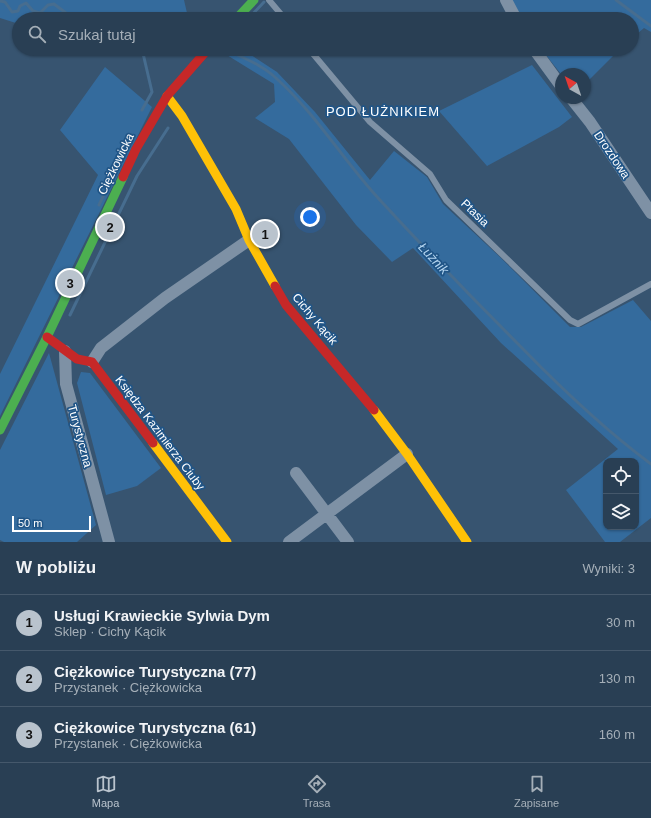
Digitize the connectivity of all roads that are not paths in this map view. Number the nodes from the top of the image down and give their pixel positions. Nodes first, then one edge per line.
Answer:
1 (254, 0) edge
2 (269, 0) edge
3 (506, 0) edge
4 (243, 12) edge
5 (279, 12) edge
6 (512, 12) edge
7 (202, 56) edge
8 (315, 56) edge
9 (539, 56) edge
10 (555, 78) edge
11 (167, 96) junction
12 (576, 104) edge
13 (651, 213) edge
14 (249, 240) junction
15 (651, 284) edge
16 (47, 337) junction
17 (65, 351) junction
18 (92, 362) junction
19 (0, 430) edge
20 (407, 454) junction
21 (296, 473) dead end
22 (326, 514) junction
23 (108, 542) edge
24 (227, 542) edge
25 (288, 542) edge
26 (348, 542) edge
27 (468, 542) edge

1 - 4 street
2 - 5 lane
3 - 6 street
7 - 11 street, Ciężkowicka
8 - 15 lane, Ptasia
9 - 10 street
11 - 14 street, Cichy Kącik
11 - 16 street, Ciężkowicka
12 - 13 street, Drozdowa
14 - 18 street
14 - 20 street, Cichy Kącik
16 - 17 street
16 - 19 street, Ciężkowicka
17 - 18 street
17 - 23 street, Turystyczna
18 - 24 street, Księdza Kazimierza Ciuby
20 - 22 street
20 - 27 street, Cichy Kącik
21 - 22 street
22 - 25 street
22 - 26 street

